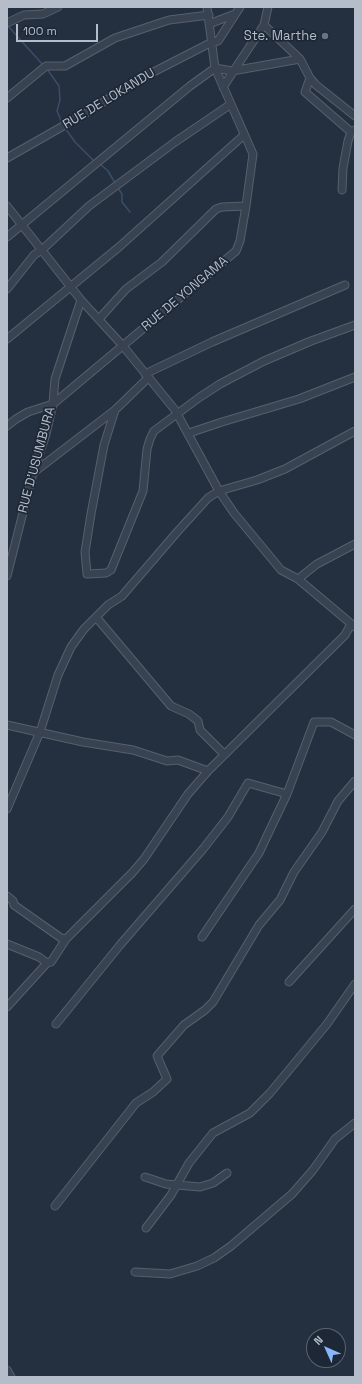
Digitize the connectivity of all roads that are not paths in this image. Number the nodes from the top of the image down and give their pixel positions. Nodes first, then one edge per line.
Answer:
1 (58, 7) edge
2 (240, 7) edge
3 (268, 7) edge
4 (208, 11) edge
5 (235, 14) junction
6 (7, 23) edge
7 (209, 24) junction
8 (264, 25) junction
9 (212, 42) junction
10 (300, 59) junction
11 (215, 68) junction
12 (232, 71) junction
13 (310, 78) junction
14 (223, 86) junction
15 (7, 98) edge
16 (231, 104) junction
17 (355, 116) edge
18 (353, 131) edge
19 (244, 134) junction
20 (7, 158) edge
21 (342, 190) dead end
22 (7, 206) edge
23 (246, 206) junction
24 (22, 225) junction
25 (7, 237) edge
26 (43, 249) junction
27 (345, 285) dead end
28 (72, 287) junction
29 (7, 289) edge
30 (81, 300) junction
31 (99, 319) junction
32 (355, 325) edge
33 (7, 339) edge
34 (123, 346) junction
35 (146, 376) junction
36 (355, 378) edge
37 (53, 404) junction
38 (115, 410) junction
39 (178, 416) junction
40 (7, 426) edge
41 (355, 431) edge
42 (189, 433) junction
43 (33, 474) junction
44 (219, 490) junction
45 (355, 544) edge
46 (7, 576) edge
47 (298, 579) junction
48 (96, 617) junction
49 (353, 625) edge
50 (7, 725) edge
51 (40, 732) junction
52 (355, 735) edge
53 (224, 754) junction
54 (208, 771) junction
55 (355, 781) edge
56 (287, 794) junction
57 (7, 809) edge
58 (7, 896) edge
59 (355, 909) edge
60 (202, 936) dead end
61 (66, 939) junction
62 (7, 944) edge
63 (47, 963) junction
64 (289, 982) dead end
65 (355, 984) edge
66 (7, 1008) edge
67 (56, 1024) dead end
68 (355, 1123) edge
69 (227, 1173) dead end
70 (145, 1177) dead end
71 (177, 1184) junction
72 (55, 1206) dead end
73 (146, 1228) dead end
74 (135, 1272) dead end
75 (7, 1370) edge
76 (11, 1377) edge

1 - 6 street
2 - 5 street, RUE DE LOKANDU
3 - 8 street
4 - 7 street, RUE DE YONGAMA
4 - 15 street
5 - 7 street
5 - 9 street, RUE DE LOKANDU
7 - 9 street, RUE DE YONGAMA
8 - 10 street
8 - 12 street
9 - 11 street, RUE DE YONGAMA
9 - 20 street, RUE DE LOKANDU
10 - 12 street
10 - 13 street
11 - 12 street
11 - 14 street, RUE DE YONGAMA
11 - 24 street
12 - 14 street
13 - 17 street
13 - 18 street
14 - 16 street, RUE DE YONGAMA
16 - 19 street, RUE DE YONGAMA
16 - 26 street
18 - 21 street
19 - 23 street, RUE DE YONGAMA
19 - 28 street
22 - 24 street
23 - 31 street
23 - 34 street, RUE DE YONGAMA
24 - 25 street
24 - 26 street
26 - 28 street
26 - 29 street
27 - 35 street
28 - 30 street
28 - 33 street
30 - 31 street
30 - 37 street, RUE D'USUMBURA
31 - 34 street
32 - 39 street
34 - 35 street
34 - 37 street, RUE DE YONGAMA
35 - 38 street
35 - 39 street
36 - 42 street
37 - 40 street
37 - 43 street, RUE D'USUMBURA
38 - 39 street
38 - 43 street
39 - 42 street
41 - 44 street
42 - 44 street
43 - 46 street, RUE D'USUMBURA
44 - 47 street
44 - 48 street
45 - 47 street
47 - 49 street
48 - 51 street
48 - 53 street
49 - 53 street
50 - 51 street
51 - 54 street
51 - 57 street
52 - 56 street
53 - 54 street
54 - 61 street
55 - 72 street
56 - 60 street
56 - 67 street
58 - 61 street
59 - 64 street
61 - 63 street
62 - 63 street
63 - 66 street
65 - 71 street
68 - 74 street
69 - 71 street
70 - 71 street
71 - 73 street
75 - 76 street

